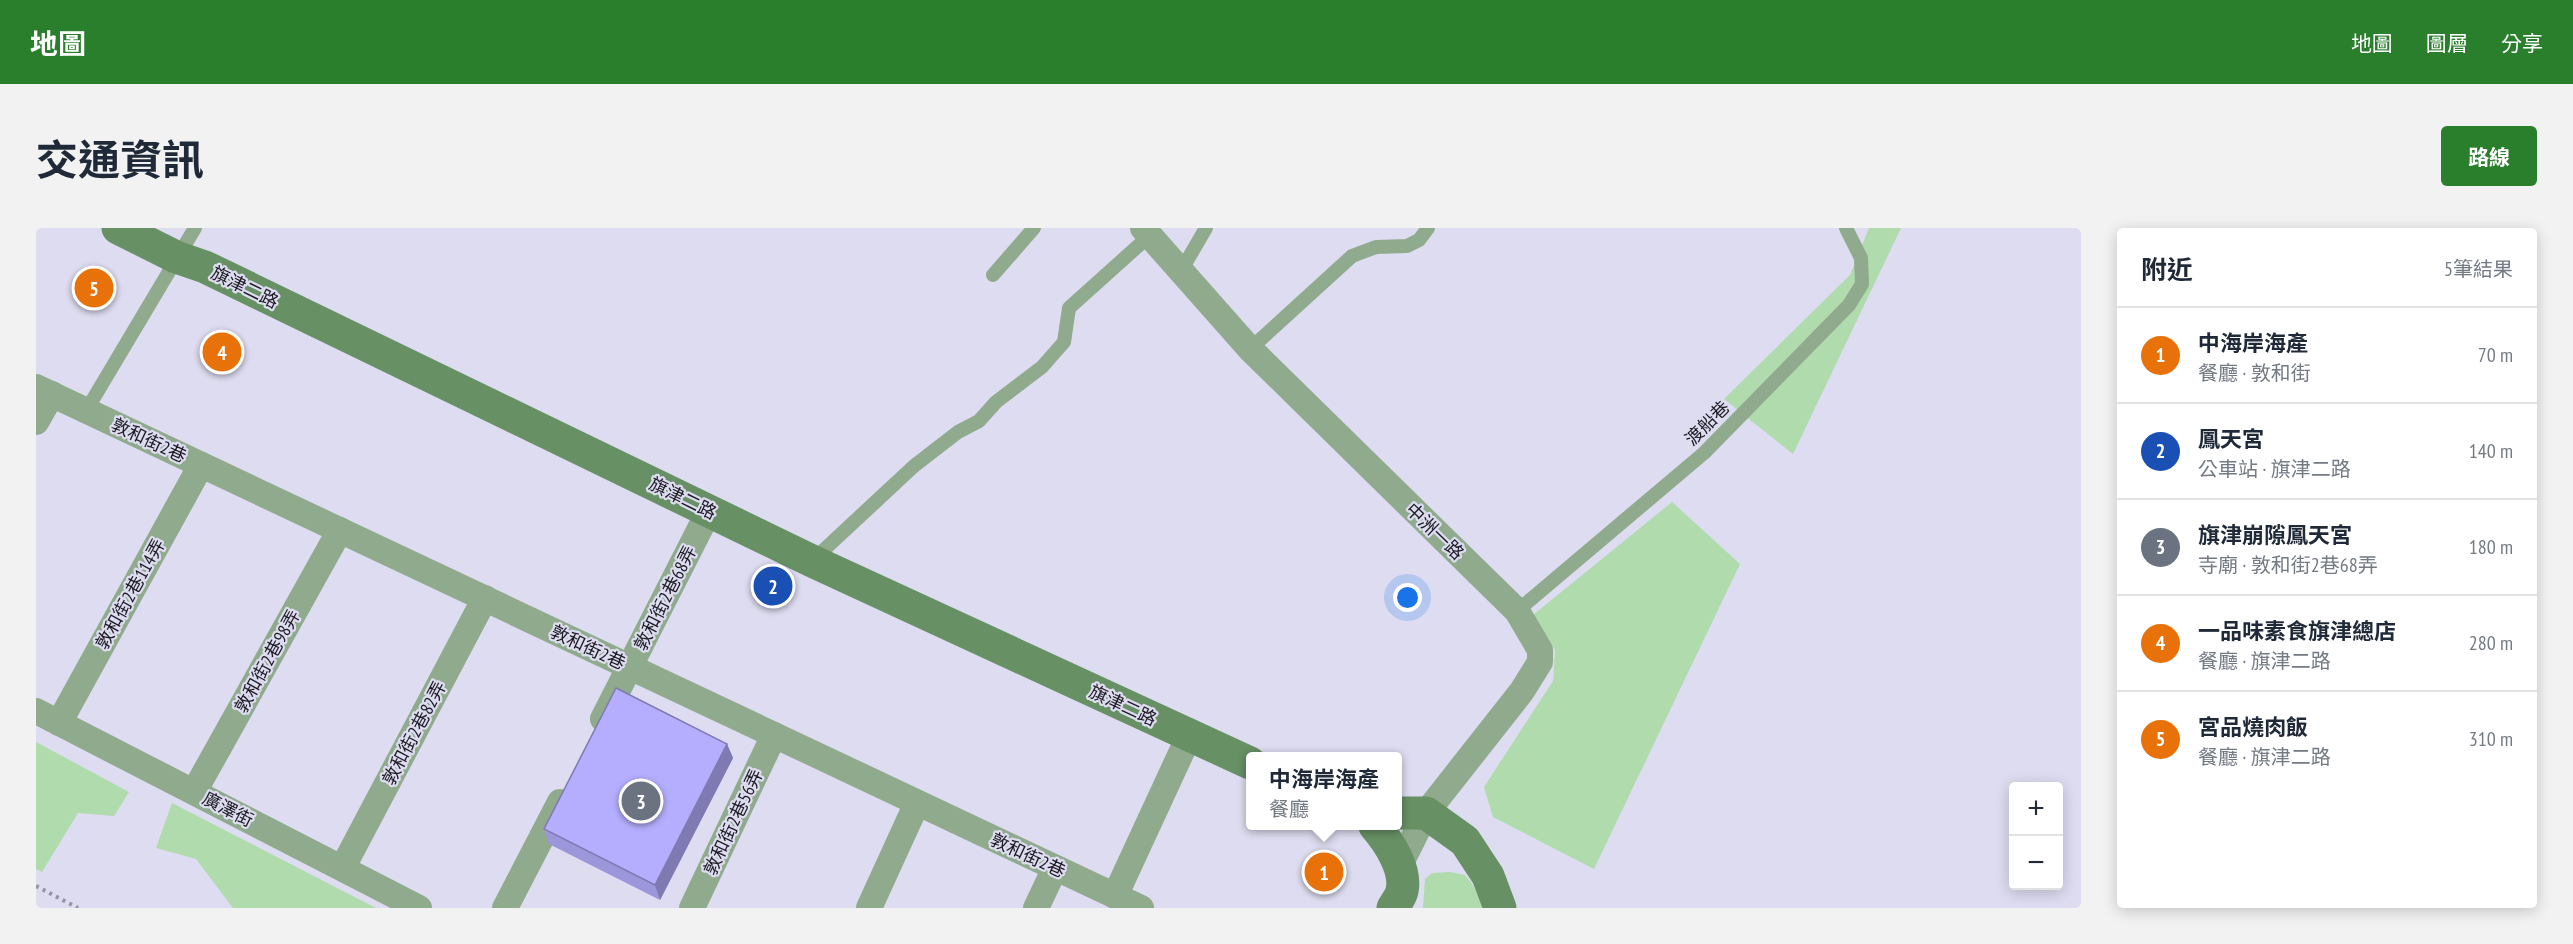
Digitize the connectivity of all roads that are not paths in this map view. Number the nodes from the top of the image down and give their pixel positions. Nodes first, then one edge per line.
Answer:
1 (118, 228) edge
2 (195, 228) edge
3 (1034, 228) edge
4 (1206, 228) edge
5 (1428, 228) edge
6 (1846, 228) edge
7 (1145, 232) edge
8 (176, 257) junction
9 (1181, 271) junction
10 (993, 276) dead end
11 (1250, 349) junction
12 (44, 391) edge
13 (86, 411) junction
14 (36, 422) edge
15 (201, 465) junction
16 (709, 511) junction
17 (340, 530) junction
18 (812, 561) junction
19 (485, 598) junction
20 (1516, 611) junction
21 (630, 667) junction
22 (36, 711) edge
23 (59, 723) junction
24 (774, 735) junction
25 (1189, 736) junction
26 (592, 740) edge
27 (1246, 761) edge
28 (570, 782) edge
29 (195, 792) junction
30 (917, 803) junction
31 (1412, 813) edge
32 (1379, 830) edge
33 (343, 867) junction
34 (1399, 867) junction
35 (1055, 868) junction
36 (1114, 896) junction
37 (419, 908) edge
38 (505, 908) edge
39 (692, 908) edge
40 (869, 908) edge
41 (1036, 908) edge
42 (1141, 908) edge
43 (1394, 908) edge
44 (1500, 908) edge

1 - 8 street, 旗津二路
2 - 8 lane
3 - 10 lane
4 - 9 lane
5 - 11 lane
6 - 20 lane, 渡船巷
7 - 9 street, 中洲一路
7 - 18 lane
8 - 13 lane
8 - 16 street, 旗津二路
9 - 11 street, 中洲一路
11 - 20 street, 中洲一路
12 - 13 street, 敦和街2巷
12 - 14 street
13 - 15 street, 敦和街2巷
15 - 17 street, 敦和街2巷
15 - 23 street, 敦和街2巷114弄
16 - 18 street, 旗津二路
16 - 21 street, 敦和街2巷68弄
17 - 19 street, 敦和街2巷
17 - 29 street, 敦和街2巷98弄
18 - 25 street, 旗津二路
19 - 21 street, 敦和街2巷
19 - 33 street, 敦和街2巷82弄
20 - 31 street, 中洲一路
21 - 24 street, 敦和街2巷
21 - 26 street, 敦和街2巷68弄
22 - 23 street, 廣澤街
23 - 29 street, 廣澤街
24 - 30 street, 敦和街2巷
24 - 39 street, 敦和街2巷56弄
25 - 27 street, 旗津二路
25 - 36 street
28 - 38 street
29 - 33 street, 廣澤街
30 - 35 street, 敦和街2巷
30 - 40 street
31 - 34 street, 中洲一路
31 - 44 street
32 - 34 street
33 - 37 street, 廣澤街
34 - 43 street
35 - 36 street, 敦和街2巷
35 - 41 street
36 - 42 street, 敦和街2巷

